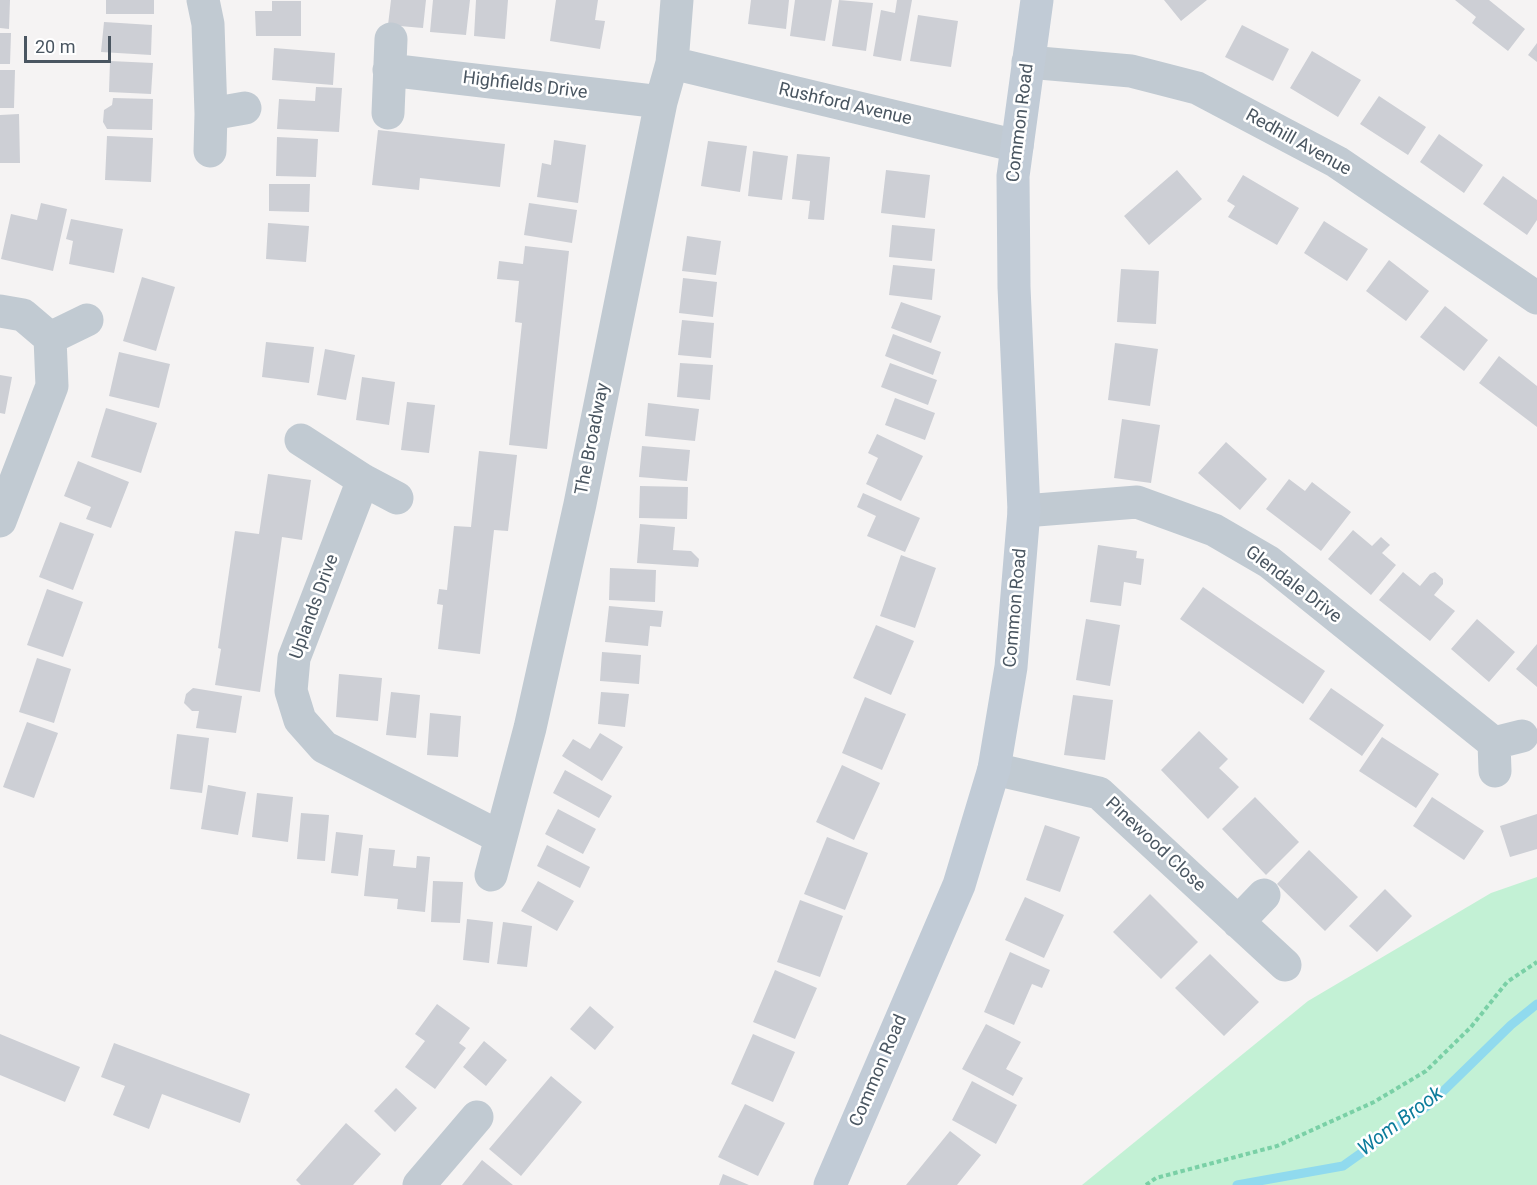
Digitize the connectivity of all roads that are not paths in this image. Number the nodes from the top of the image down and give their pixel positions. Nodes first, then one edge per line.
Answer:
1 (203, 0) edge
2 (677, 0) edge
3 (1037, 0) edge
4 (1028, 62) junction
5 (672, 63) junction
6 (661, 102) junction
7 (245, 108) dead end
8 (388, 113) dead end
9 (211, 114) junction
10 (1017, 146) junction
11 (210, 151) dead end
12 (1537, 298) edge
13 (0, 311) edge
14 (87, 320) dead end
15 (50, 338) junction
16 (301, 440) dead end
17 (363, 480) junction
18 (397, 498) dead end
19 (1024, 511) junction
20 (0, 521) edge
21 (1504, 750) dead end
22 (994, 769) junction
23 (500, 837) junction
24 (491, 875) dead end
25 (1264, 895) dead end
26 (1238, 922) junction
27 (1285, 965) dead end
28 (477, 1117) dead end
29 (419, 1185) edge
30 (830, 1185) edge

1 - 9 street
2 - 5 street, The Broadway
3 - 4 street, Common Road
4 - 10 street, Common Road
4 - 12 street, Redhill Avenue
5 - 6 street, The Broadway
5 - 10 street, Rushford Avenue
6 - 8 street, Highfields Drive
6 - 23 street, The Broadway
7 - 9 street
9 - 11 street
10 - 19 street, Common Road
13 - 15 street
14 - 15 street
15 - 20 street
16 - 17 street
17 - 18 street
17 - 23 street, Uplands Drive
19 - 21 street, Glendale Drive
19 - 22 street, Common Road
22 - 26 street, Pinewood Close
22 - 30 street, Common Road
23 - 24 street, The Broadway
25 - 26 street
26 - 27 street, Pinewood Close
28 - 29 street

